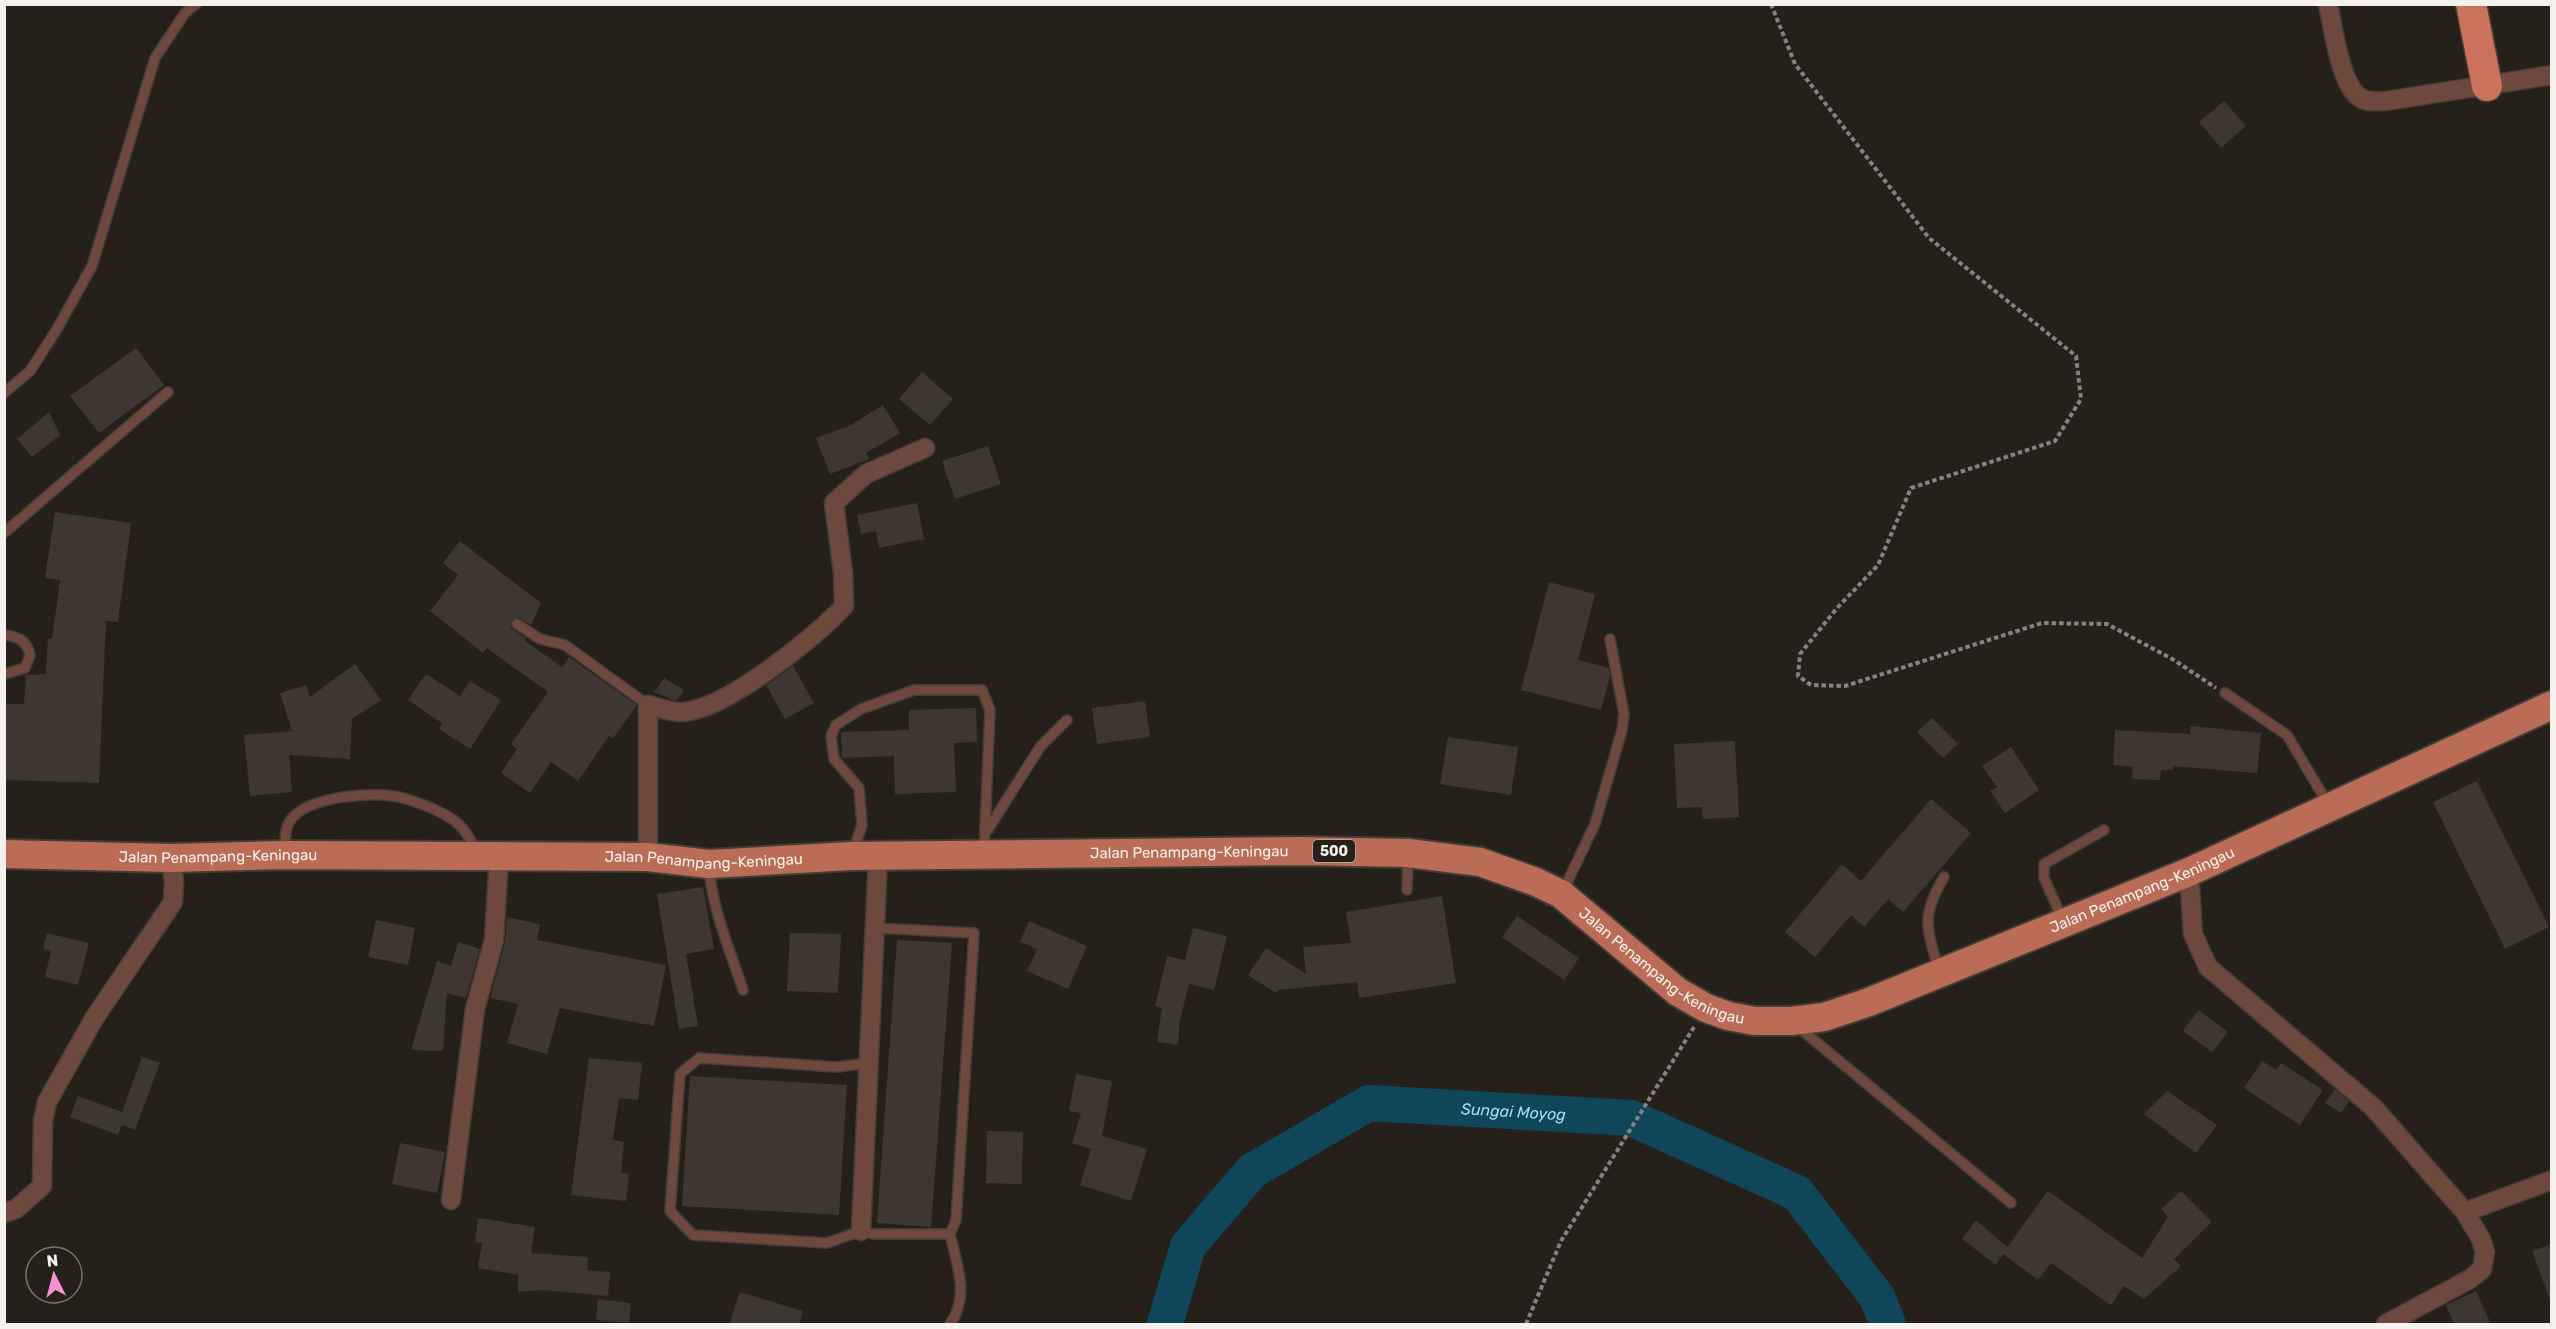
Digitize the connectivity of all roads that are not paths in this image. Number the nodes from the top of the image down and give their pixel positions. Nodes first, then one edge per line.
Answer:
1 (196, 4) edge
2 (2328, 4) edge
3 (2470, 4) edge
4 (2552, 75) edge
5 (2487, 86) junction
6 (168, 392) dead end
7 (4, 393) edge
8 (925, 448) dead end
9 (4, 532) edge
10 (517, 624) dead end
11 (5, 634) edge
12 (1610, 639) dead end
13 (4, 674) edge
14 (2225, 693) road end
15 (648, 705) junction
16 (2552, 705) edge
17 (1067, 720) dead end
18 (2330, 806) junction
19 (2104, 830) dead end
20 (985, 844) junction
21 (1408, 853) junction
22 (4, 854) edge
23 (286, 855) junction
24 (488, 857) junction
25 (648, 857) junction
26 (865, 857) junction
27 (171, 858) junction
28 (709, 864) junction
29 (2189, 872) junction
30 (1944, 877) dead end
31 (1407, 890) dead end
32 (1561, 894) junction
33 (2064, 922) junction
34 (875, 928) junction
35 (1939, 974) junction
36 (743, 990) dead end
37 (1791, 1021) junction
38 (868, 1063) junction
39 (2552, 1180) edge
40 (451, 1200) dead end
41 (2010, 1203) dead end
42 (2465, 1212) junction
43 (4, 1213) edge
44 (861, 1231) junction
45 (950, 1234) junction
46 (950, 1324) edge
47 (2386, 1324) edge

1 - 7 lane
2 - 5 street
3 - 5 highway
4 - 5 street
6 - 9 lane
8 - 15 street
10 - 15 lane
11 - 13 lane
12 - 32 lane
14 - 18 lane
15 - 25 street
16 - 18 main road, Jalan Penampang-Keningau / 500
17 - 20 lane
18 - 29 main road, Jalan Penampang-Keningau / 500
19 - 33 lane
20 - 21 main road, Jalan Penampang-Keningau / 500
20 - 26 main road, Jalan Penampang-Keningau / 500
20 - 26 lane
21 - 31 lane
21 - 32 main road, Jalan Penampang-Keningau / 500
22 - 27 main road, Jalan Penampang-Keningau / 500
23 - 24 main road, Jalan Penampang-Keningau / 500
23 - 24 lane
23 - 27 main road, Jalan Penampang-Keningau / 500
24 - 25 main road, Jalan Penampang-Keningau / 500
24 - 40 street
25 - 28 main road, Jalan Penampang-Keningau / 500
26 - 28 main road, Jalan Penampang-Keningau / 500
26 - 34 street
27 - 43 street
28 - 36 lane
29 - 33 main road, Jalan Penampang-Keningau / 500
29 - 42 street
30 - 35 lane
32 - 37 main road, Jalan Penampang-Keningau / 500
33 - 35 main road, Jalan Penampang-Keningau / 500
34 - 38 street
34 - 45 lane
35 - 37 main road, Jalan Penampang-Keningau / 500
37 - 41 lane
38 - 44 street
38 - 44 lane
39 - 42 street
42 - 47 street
44 - 45 lane
45 - 46 lane

